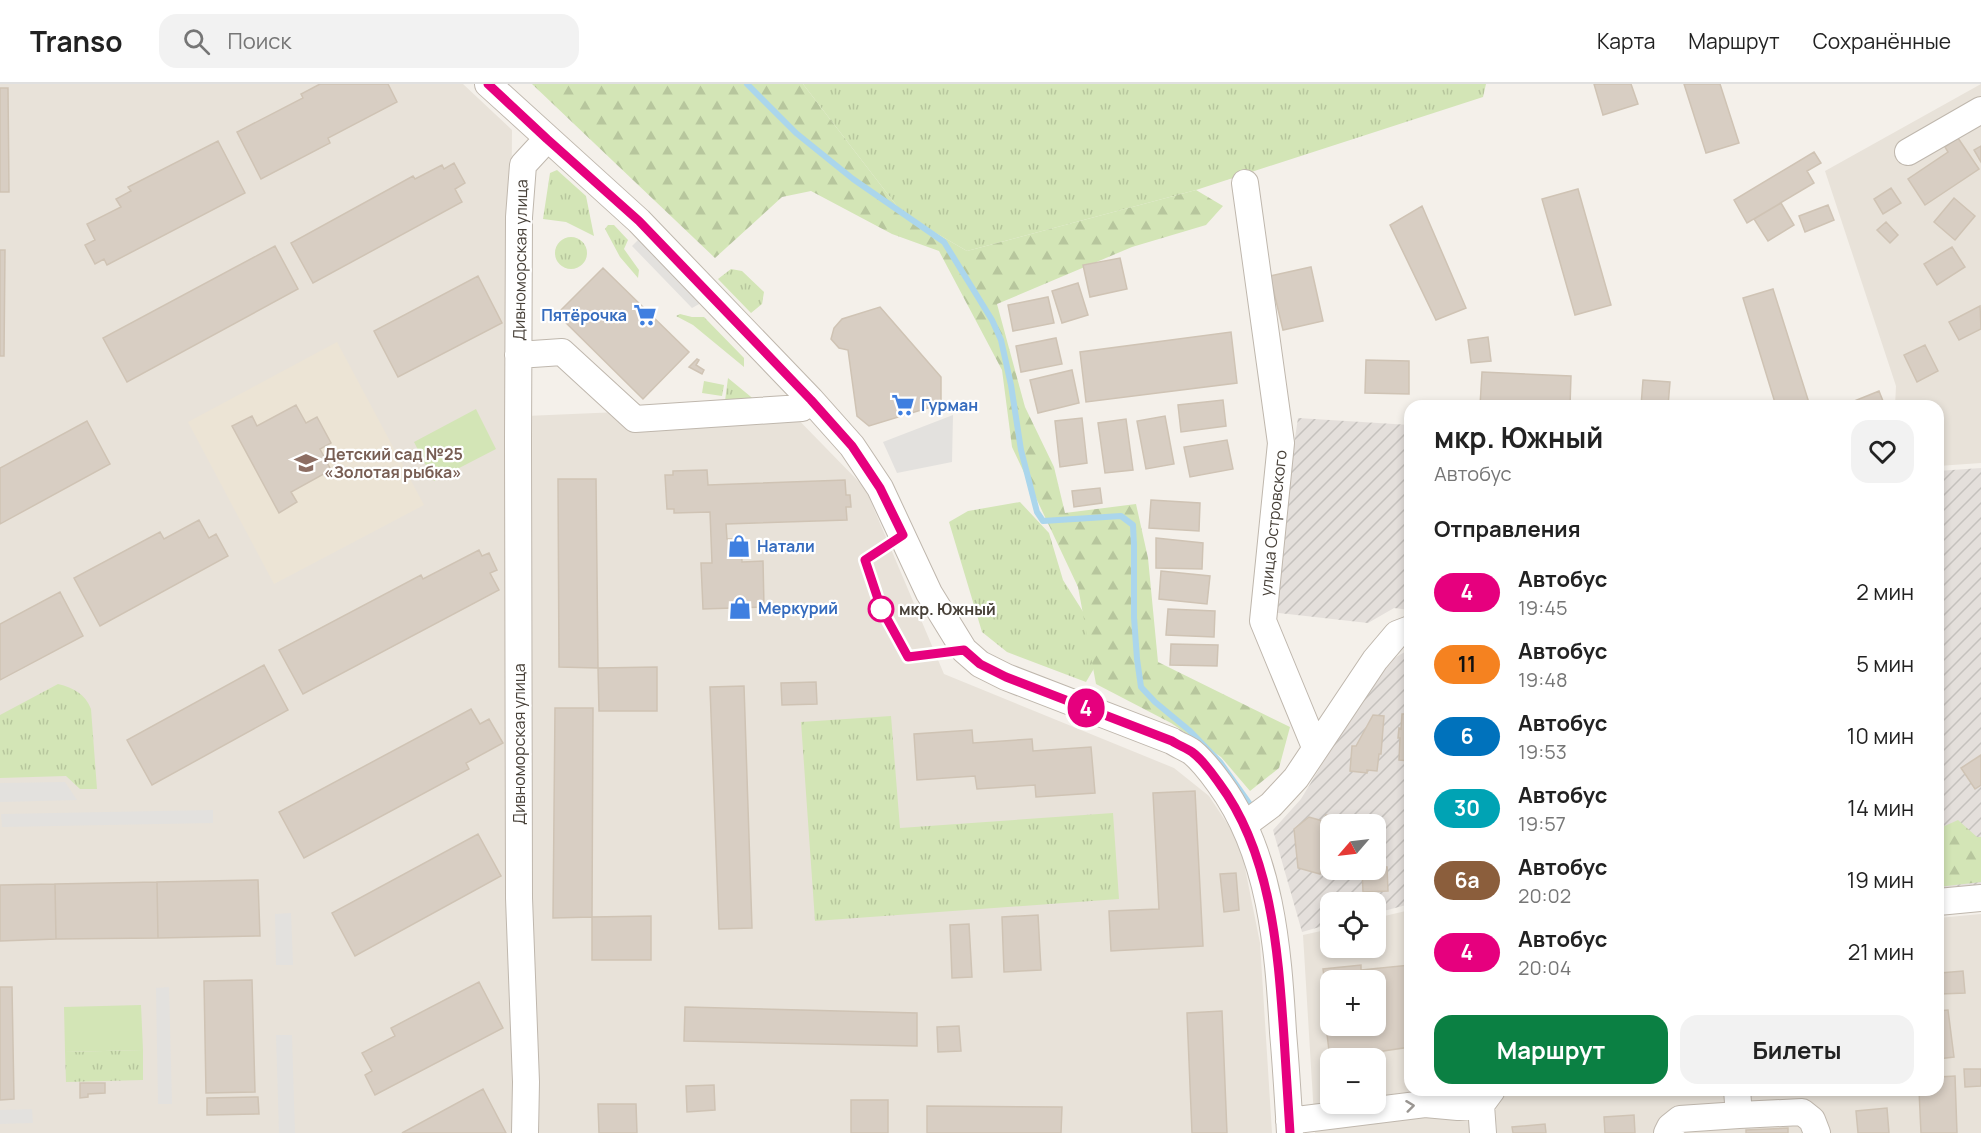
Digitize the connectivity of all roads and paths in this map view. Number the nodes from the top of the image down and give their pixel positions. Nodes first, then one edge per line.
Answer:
1 (488, 84) edge
2 (1981, 110) edge
3 (547, 139) junction
4 (1908, 153) dead end
5 (1245, 183) dead end
6 (518, 355) junction
7 (811, 400) junction
8 (1404, 631) edge
9 (1315, 747) junction
10 (1244, 825) junction
11 (1981, 898) edge
12 (1944, 901) edge
13 (1486, 1098) edge
14 (1738, 1103) edge
15 (1289, 1127) edge
16 (525, 1133) edge
17 (1483, 1133) edge
18 (1667, 1133) edge
19 (1817, 1133) edge

1 - 3 street
2 - 4 street
3 - 6 street, Дивноморская улица
3 - 7 street
5 - 9 street, улица Островского
6 - 7 street, Дивноморская улица
6 - 16 street, Дивноморская улица
7 - 10 street
8 - 9 street
9 - 10 street
10 - 15 street
11 - 12 street
15 -> 13 street
13 - 17 street
14 - 18 street
14 - 19 street

